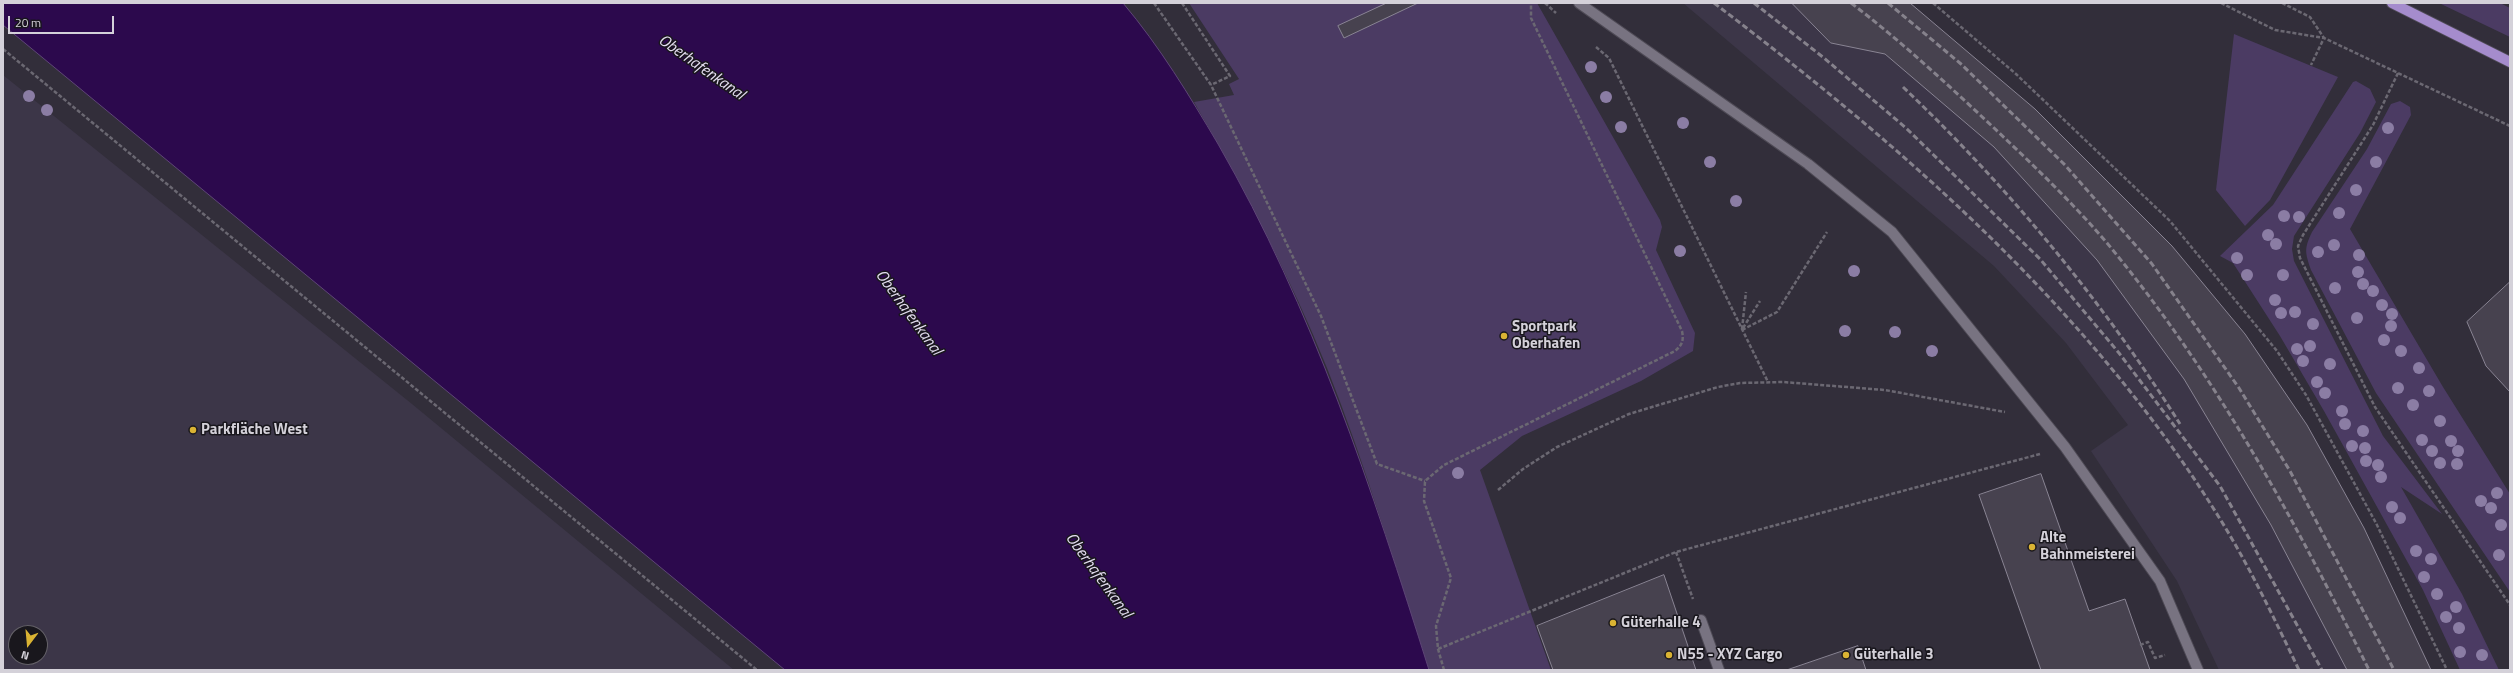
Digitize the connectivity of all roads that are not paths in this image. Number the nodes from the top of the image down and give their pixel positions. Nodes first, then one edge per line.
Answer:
1 (1579, 3) edge
2 (2392, 3) edge
3 (2510, 62) edge
4 (1701, 620) road end
5 (1719, 670) edge
6 (2198, 670) edge

1 - 6 lane
2 - 3 main road
4 - 5 lane

